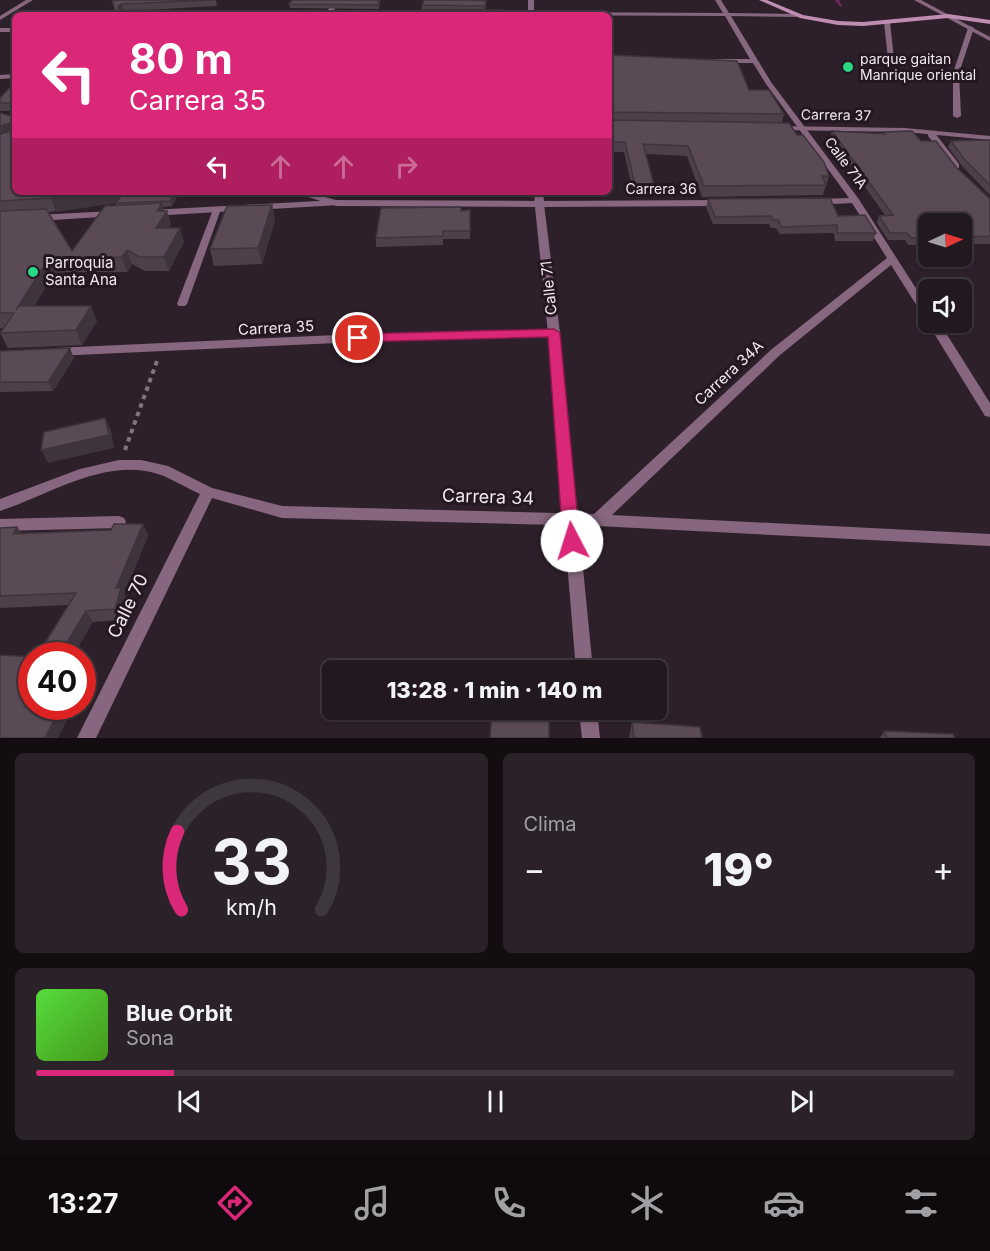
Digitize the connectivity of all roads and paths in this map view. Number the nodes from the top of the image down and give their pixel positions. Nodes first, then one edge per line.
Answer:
1 (30, 0) edge
2 (718, 0) edge
3 (762, 0) edge
4 (917, 0) edge
5 (612, 14) edge
6 (727, 15) junction
7 (796, 15) junction
8 (948, 16) junction
9 (0, 18) edge
10 (887, 22) junction
11 (990, 22) edge
12 (971, 28) junction
13 (990, 39) edge
14 (891, 58) dead end
15 (710, 61) edge
16 (755, 61) junction
17 (957, 116) dead end
18 (764, 128) edge
19 (800, 128) junction
20 (931, 134) junction
21 (990, 138) edge
22 (958, 170) edge
23 (308, 195) edge
24 (539, 198) edge
25 (855, 200) junction
26 (731, 202) edge
27 (802, 202) edge
28 (336, 203) junction
29 (217, 210) junction
30 (137, 213) edge
31 (125, 214) edge
32 (23, 219) edge
33 (892, 259) junction
34 (918, 299) edge
35 (182, 304) dead end
36 (554, 333) junction
37 (940, 333) edge
38 (163, 347) junction
39 (46, 353) edge
40 (990, 413) edge
41 (119, 465) junction
42 (208, 492) junction
43 (0, 505) edge
44 (570, 519) junction
45 (597, 520) junction
46 (119, 522) edge
47 (0, 525) edge
48 (990, 540) edge
49 (584, 660) edge
50 (589, 720) edge
51 (86, 738) edge
52 (591, 738) edge

1 - 9 street
2 - 6 street, Calle 71A
3 - 7 main road
4 - 8 street
5 - 6 street
6 - 7 street
6 - 16 street, Calle 71A
7 - 10 main road
8 - 10 main road
8 - 11 main road
8 - 12 street
10 - 14 street
12 - 13 street
12 - 17 street
15 - 16 street
16 - 19 street, Calle 71A
18 - 19 street, Carrera 37
19 - 20 street, Carrera 37
19 - 25 street, Calle 71A
20 - 21 street, Carrera 37
20 - 22 street
23 - 28 street
24 - 26 street, Carrera 36
24 - 28 street, Carrera 36
24 - 36 street, Calle 71
25 - 27 street
25 - 33 street, Calle 71A
28 - 29 street, Carrera 36
29 - 30 street, Carrera 36
29 - 35 lane
31 - 32 street
33 - 34 street, Calle 71A
33 - 45 street, Carrera 34A
36 - 38 street, Carrera 35
36 - 44 street, Calle 71
37 - 40 street
38 - 39 street, Carrera 35
38 - 41 path
41 - 42 street, Carrera 34
41 - 43 street, Carrera 34
42 - 44 street, Carrera 34
42 - 51 street, Calle 70
44 - 45 street, Carrera 34
44 - 49 street, Calle 71
45 - 48 street, Carrera 34
46 - 47 street
50 - 52 street

